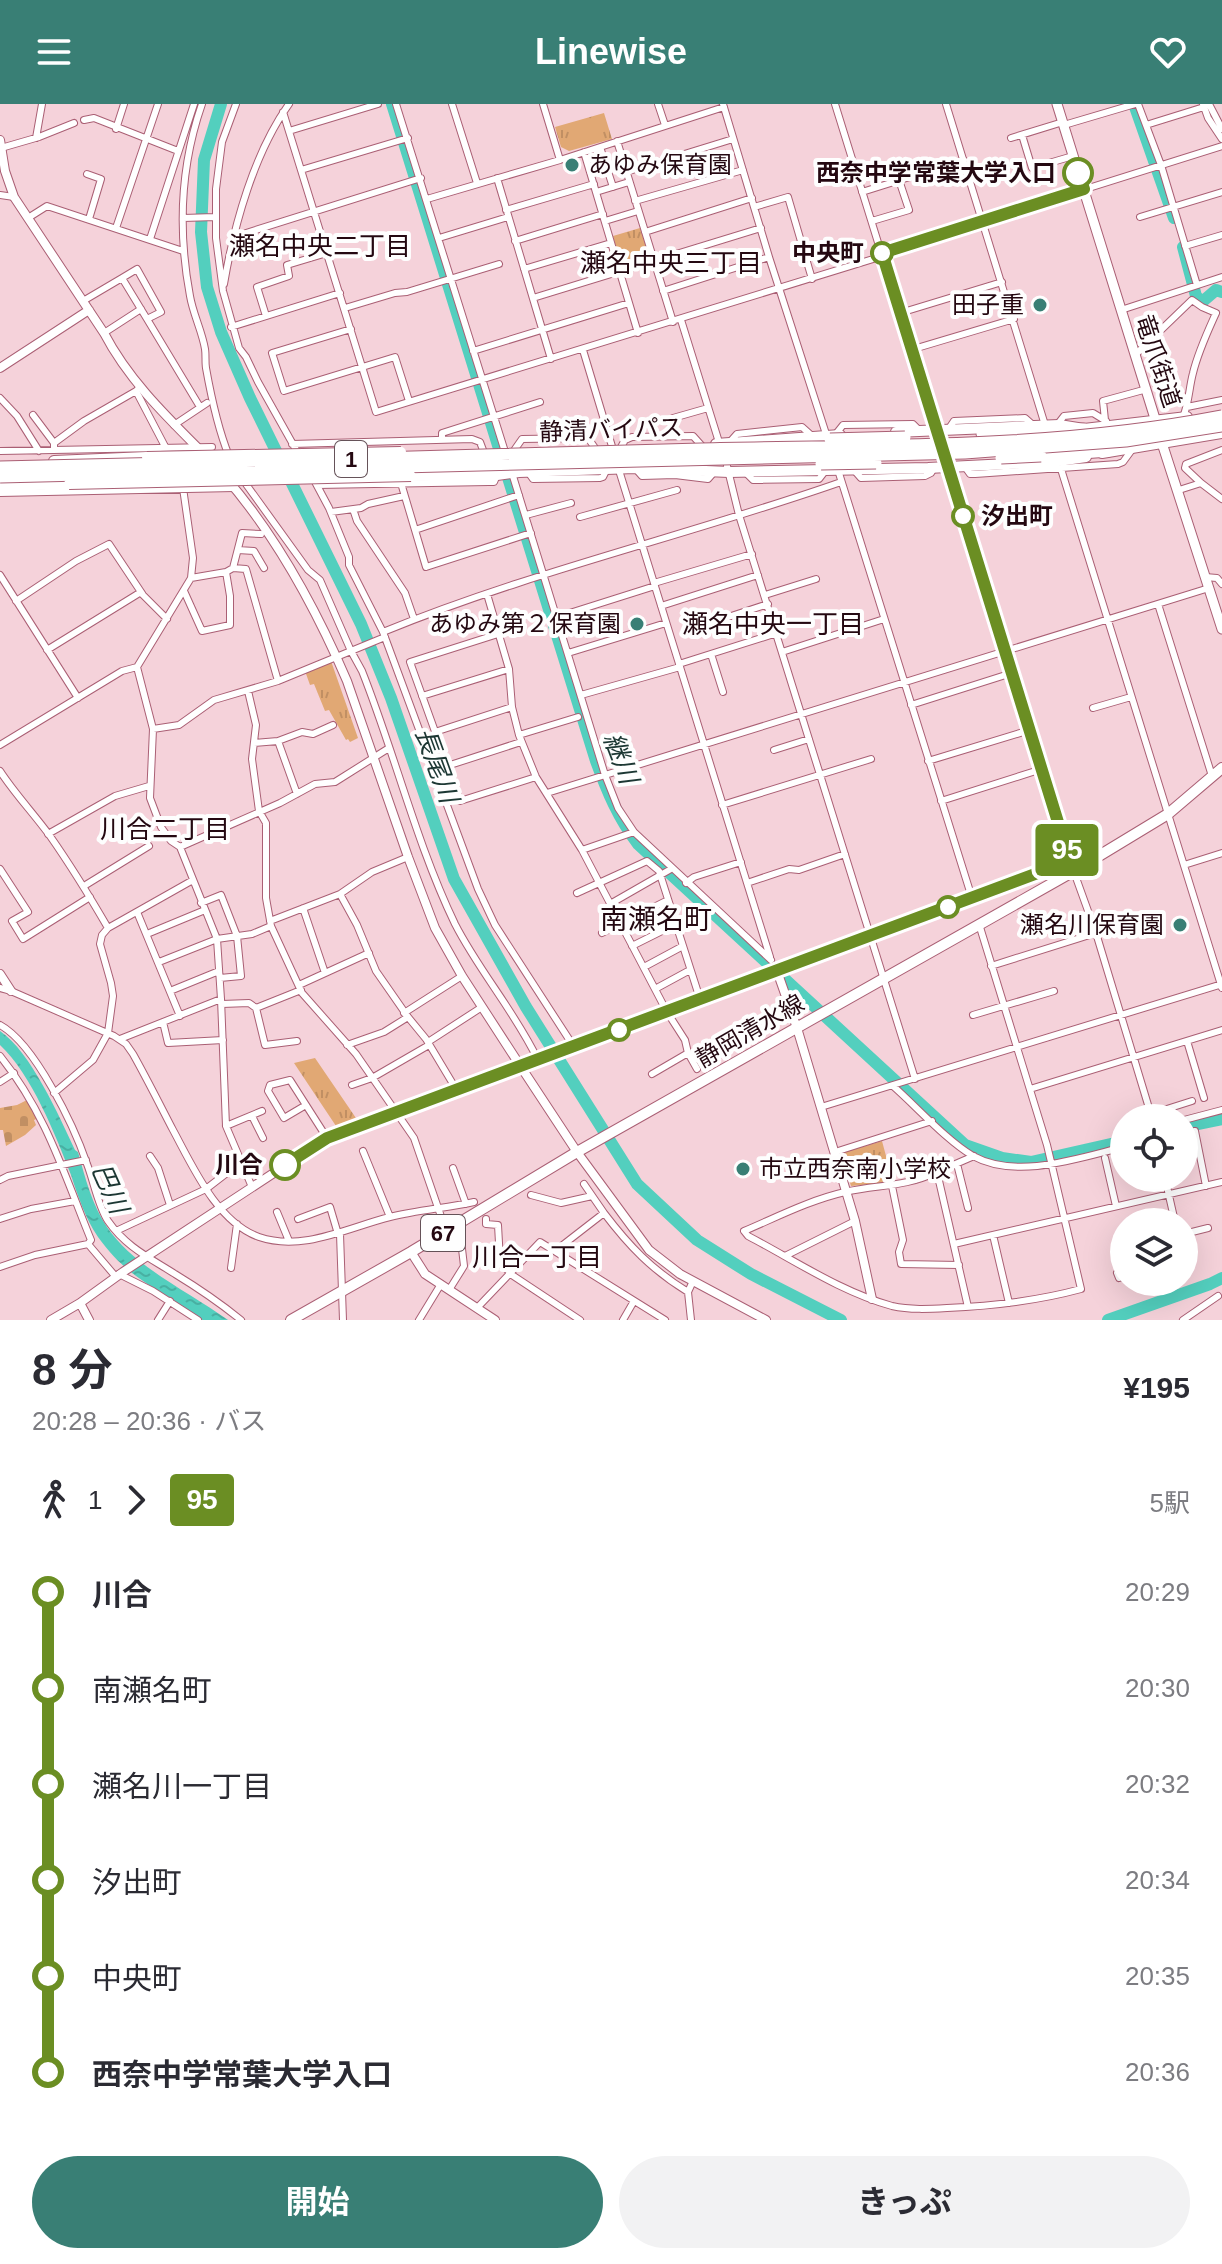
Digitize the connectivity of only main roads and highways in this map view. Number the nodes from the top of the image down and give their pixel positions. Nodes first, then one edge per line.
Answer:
1 (1057, 104) edge
2 (1222, 414) edge
3 (1156, 421) junction
4 (1084, 429) junction
5 (1220, 434) edge
6 (1162, 443) junction
7 (702, 448) junction
8 (1109, 451) junction
9 (638, 464) junction
10 (0, 465) edge
11 (0, 477) edge
12 (0, 486) edge
13 (1222, 629) edge
14 (1222, 768) edge
15 (291, 1320) edge

1 - 3 main road, 竜爪街道
2 - 3 main road, 1
2 - 7 highway, 静清バイパス / 1, bridge
3 - 4 main road, 1
3 - 6 main road, 竜爪街道
4 - 7 highway, 1, bridge
4 - 7 main road, 1
5 - 6 main road, 1
5 - 9 highway, 静清バイパス / 1, bridge
6 - 8 main road, 1
6 - 13 main road, 竜爪街道
7 - 10 highway, 静清バイパス / 1, bridge
7 - 10 main road, 1, bridge
8 - 9 highway, bridge
8 - 9 main road, 1
9 - 11 highway, 静清バイパス / 1, bridge
9 - 12 main road, 1, bridge
14 - 15 main road, 静岡清水線 / 67

